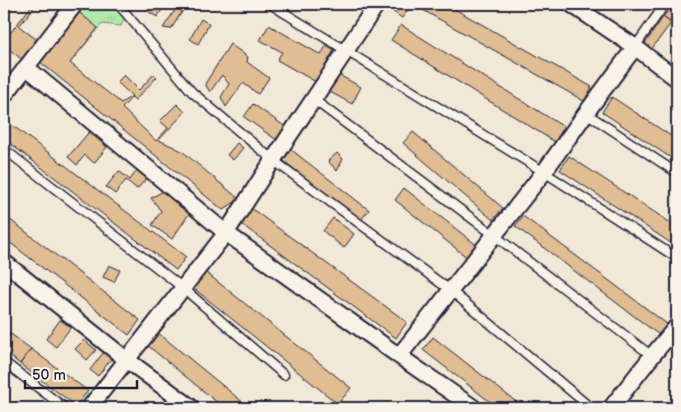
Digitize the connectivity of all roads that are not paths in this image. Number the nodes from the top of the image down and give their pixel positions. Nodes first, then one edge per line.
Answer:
1 (75, 4) edge
2 (118, 4) edge
3 (270, 4) edge
4 (376, 4) edge
5 (571, 4) edge
6 (666, 4) edge
7 (635, 47) junction
8 (346, 50) junction
9 (26, 67) junction
10 (677, 79) edge
11 (4, 96) edge
12 (313, 99) junction
13 (586, 113) junction
14 (4, 149) edge
15 (273, 160) junction
16 (544, 172) junction
17 (677, 174) edge
18 (226, 233) junction
19 (494, 235) junction
20 (677, 258) edge
21 (4, 262) edge
22 (183, 288) junction
23 (450, 290) junction
24 (677, 326) edge
25 (398, 356) junction
26 (652, 356) junction
27 (127, 360) junction
28 (4, 362) edge
29 (284, 375) dead end
30 (65, 408) edge
31 (89, 408) edge
32 (192, 408) edge
33 (474, 408) edge
34 (591, 408) edge
35 (611, 408) edge

1 - 9 street
2 - 15 lane
3 - 8 lane
4 - 8 street
5 - 7 street
6 - 7 lane
7 - 10 street
7 - 13 street
8 - 12 street
8 - 16 lane
9 - 11 street
9 - 18 street
12 - 15 street
12 - 19 lane
13 - 16 street
13 - 17 lane
14 - 22 lane
15 - 18 street
15 - 23 lane
16 - 19 street
16 - 20 lane
18 - 22 street
18 - 25 street
19 - 23 street
19 - 26 lane
21 - 27 street
22 - 27 street
22 - 29 lane
23 - 25 street
23 - 34 lane
24 - 26 street
25 - 33 street
26 - 35 street
27 - 31 street
27 - 32 street
28 - 30 lane

